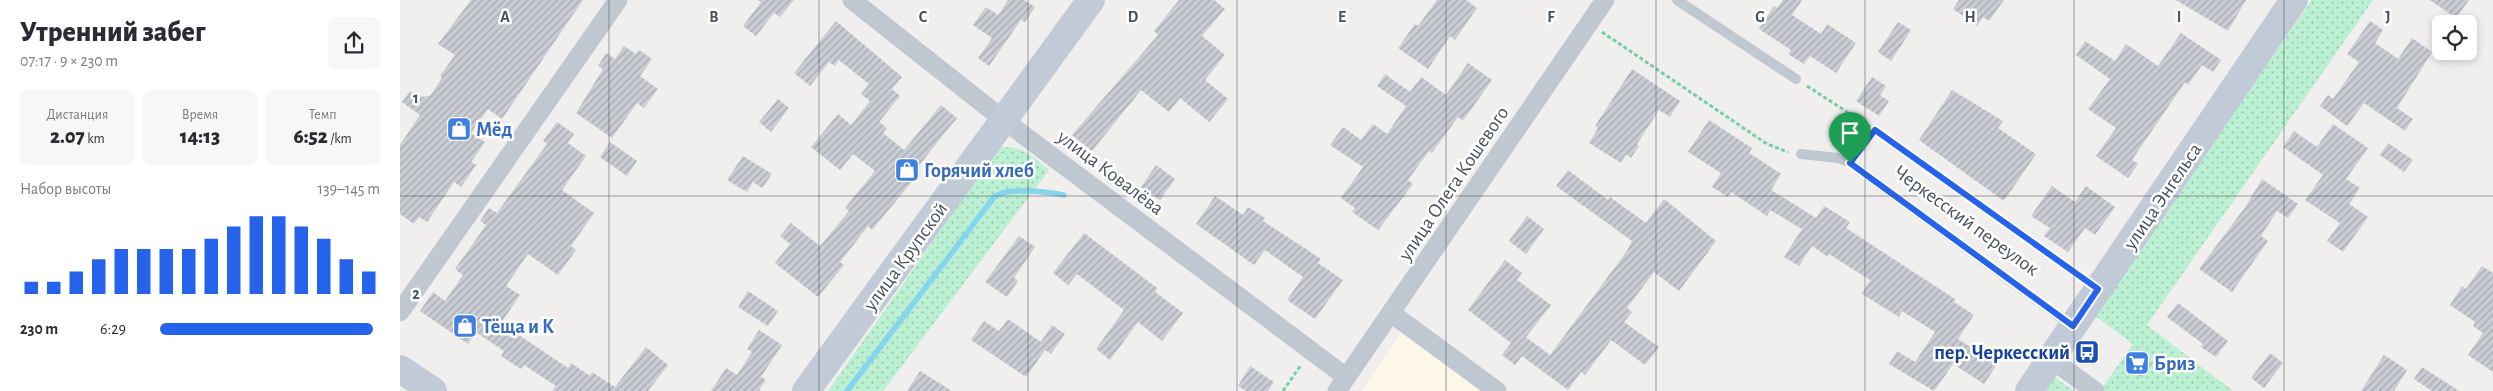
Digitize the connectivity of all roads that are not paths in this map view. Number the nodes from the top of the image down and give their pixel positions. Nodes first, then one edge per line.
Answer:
1 (618, 0) edge
2 (852, 0) edge
3 (1091, 0) edge
4 (1605, 0) edge
5 (1677, 0) edge
6 (2294, 0) edge
7 (1796, 79) road end
8 (1005, 120) junction
9 (1801, 154) road end
10 (400, 312) edge
11 (1392, 313) junction
12 (2073, 326) junction
13 (2051, 359) junction
14 (400, 369) edge
15 (1342, 384) edge
16 (433, 391) edge
17 (806, 391) edge
18 (1497, 391) edge
19 (2029, 391) edge
20 (2095, 391) edge

1 - 10 street
2 - 8 street, улица Ковалёва
3 - 8 street, улица Крупской
4 - 11 street, улица Олега Кошевого
5 - 7 lane
6 - 12 street, улица Энгельса
8 - 15 street, улица Ковалёва
8 - 17 street, улица Крупской
9 - 12 lane, Черкесский переулок
11 - 15 street, улица Олега Кошевого
11 - 18 street
12 - 13 street, улица Энгельса
13 - 19 street, улица Энгельса
13 - 20 street
14 - 16 street

